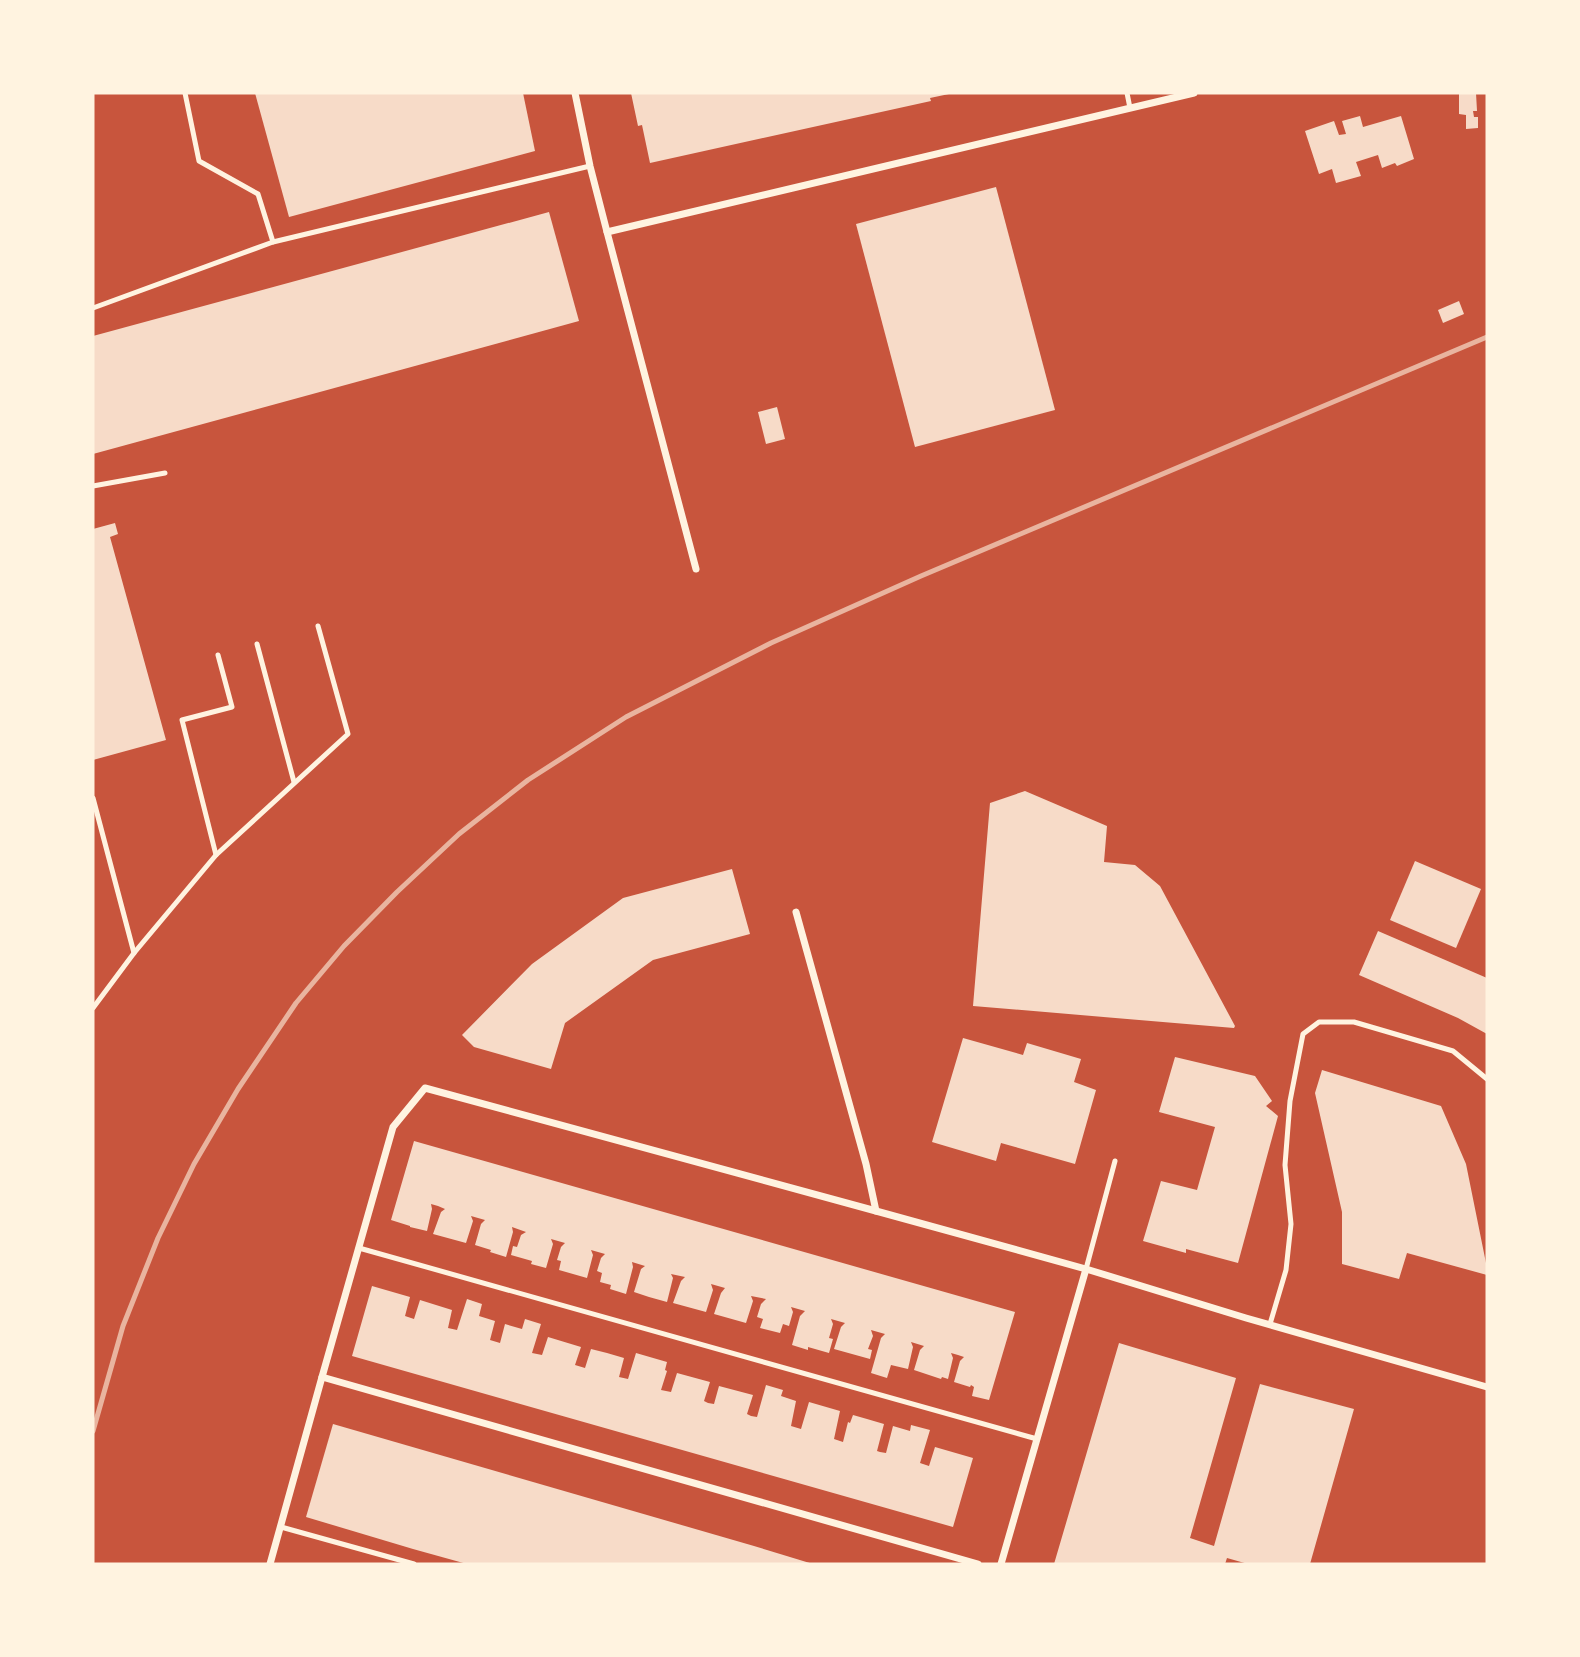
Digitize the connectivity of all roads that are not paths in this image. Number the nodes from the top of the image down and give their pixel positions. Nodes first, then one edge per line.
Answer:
1 (185, 93) edge
2 (575, 93) edge
3 (1127, 93) edge
4 (1194, 93) edge
5 (1130, 108) junction
6 (590, 166) junction
7 (607, 232) junction
8 (273, 242) junction
9 (93, 308) edge
10 (165, 473) dead end
11 (93, 486) edge
12 (695, 569) dead end
13 (318, 626) dead end
14 (257, 644) dead end
15 (218, 655) dead end
16 (294, 782) junction
17 (93, 798) edge
18 (216, 855) junction
19 (796, 912) dead end
20 (134, 953) junction
21 (93, 1008) edge
22 (1487, 1079) edge
23 (1115, 1161) dead end
24 (876, 1211) junction
25 (359, 1248) junction
26 (1086, 1269) junction
27 (1270, 1324) junction
28 (321, 1377) junction
29 (1487, 1387) edge
30 (1037, 1439) junction
31 (281, 1527) junction
32 (270, 1564) edge
33 (414, 1564) edge
34 (978, 1564) edge
35 (1000, 1564) edge

1 - 8 lane
2 - 6 street
3 - 5 lane
4 - 5 street
5 - 7 street
6 - 7 street
6 - 8 lane
7 - 12 street
8 - 9 lane
10 - 11 lane
13 - 16 lane
14 - 16 lane
15 - 18 lane
16 - 18 lane
17 - 20 lane
18 - 20 lane
19 - 24 street
20 - 21 lane
22 - 27 lane
23 - 26 lane
24 - 25 street
24 - 26 street
25 - 28 street
25 - 30 lane
26 - 27 street
26 - 30 street
27 - 29 street
28 - 31 street
28 - 34 street
30 - 35 street
31 - 32 street
31 - 33 lane

